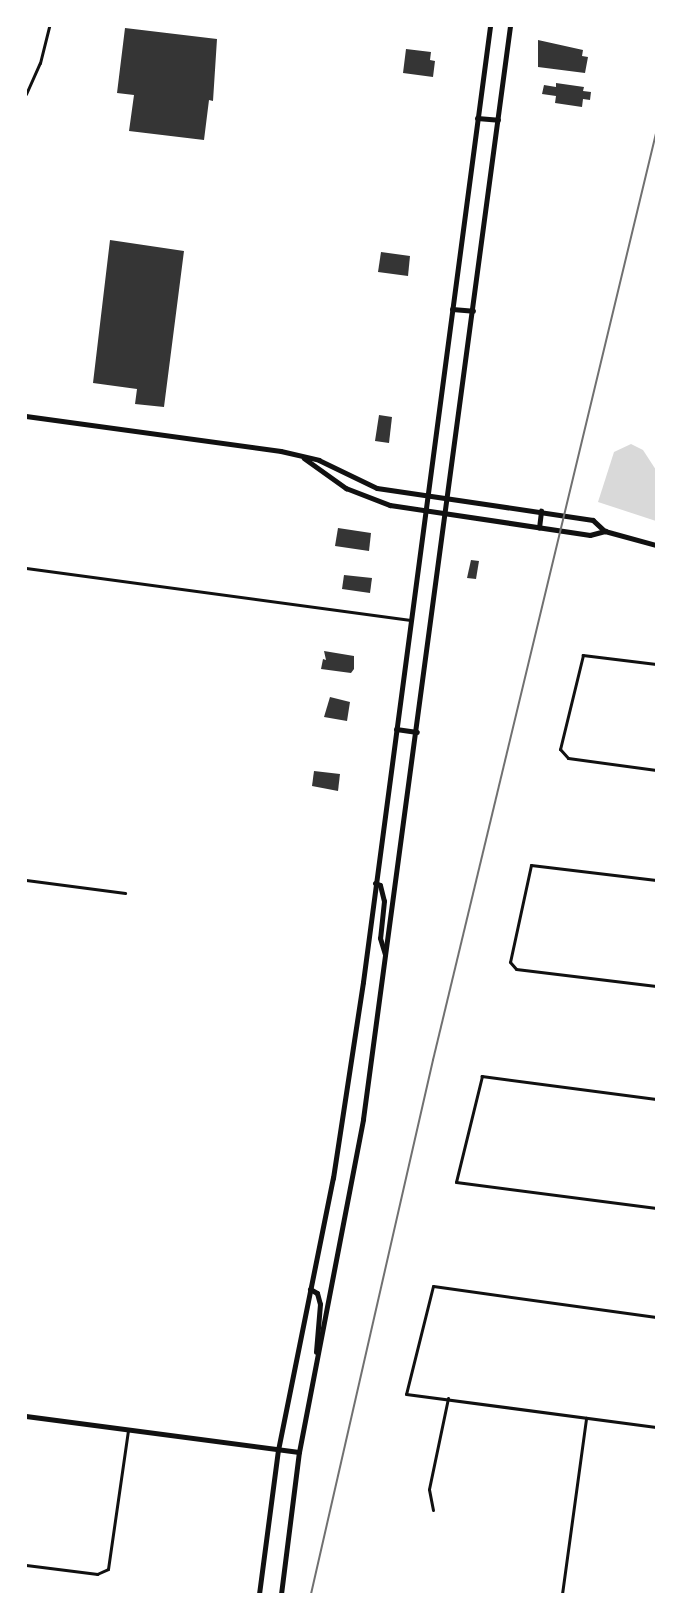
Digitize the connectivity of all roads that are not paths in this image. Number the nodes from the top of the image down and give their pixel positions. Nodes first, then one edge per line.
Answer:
1 (49, 26) edge
2 (490, 26) edge
3 (510, 26) edge
4 (26, 94) edge
5 (477, 118) junction
6 (498, 120) junction
7 (452, 309) junction
8 (473, 312) junction
9 (26, 416) edge
10 (304, 458) junction
11 (429, 497) junction
12 (448, 499) junction
13 (427, 511) junction
14 (541, 512) junction
15 (446, 514) junction
16 (539, 528) junction
17 (605, 531) junction
18 (657, 545) edge
19 (26, 568) edge
20 (411, 620) junction
21 (657, 663) edge
22 (396, 729) junction
23 (417, 732) junction
24 (657, 770) edge
25 (26, 880) edge
26 (657, 880) edge
27 (375, 883) junction
28 (125, 893) dead end
29 (386, 956) junction
30 (657, 986) edge
31 (657, 1100) edge
32 (657, 1208) edge
33 (310, 1288) junction
34 (657, 1317) edge
35 (316, 1356) junction
36 (448, 1398) junction
37 (26, 1416) edge
38 (586, 1418) junction
39 (657, 1426) edge
40 (128, 1430) junction
41 (278, 1450) junction
42 (299, 1452) junction
43 (433, 1510) dead end
44 (26, 1564) edge
45 (259, 1594) edge
46 (281, 1594) edge
47 (562, 1594) edge

1 - 4 street
2 - 5 main road
3 - 6 main road
5 - 6 main road
5 - 7 main road
6 - 8 main road
7 - 8 main road
7 - 11 main road
8 - 12 main road
9 - 10 street
10 - 11 street
10 - 13 street
11 - 12 street
11 - 13 main road
12 - 14 street
12 - 15 main road
13 - 15 street
13 - 20 main road
14 - 16 street
14 - 17 street
15 - 16 street
15 - 23 main road
16 - 17 street
17 - 18 street
19 - 20 street
20 - 22 main road
21 - 24 street
22 - 23 main road
22 - 27 main road
23 - 29 main road
25 - 28 street
26 - 30 street
27 - 29 main road
27 - 33 main road
29 - 35 main road
31 - 32 street
33 - 35 main road
33 - 41 main road
34 - 36 street
35 - 42 main road
36 - 38 street
36 - 43 street
37 - 40 street
38 - 39 street
38 - 47 street
40 - 41 street
40 - 44 street
41 - 42 street
41 - 45 main road
42 - 46 main road

